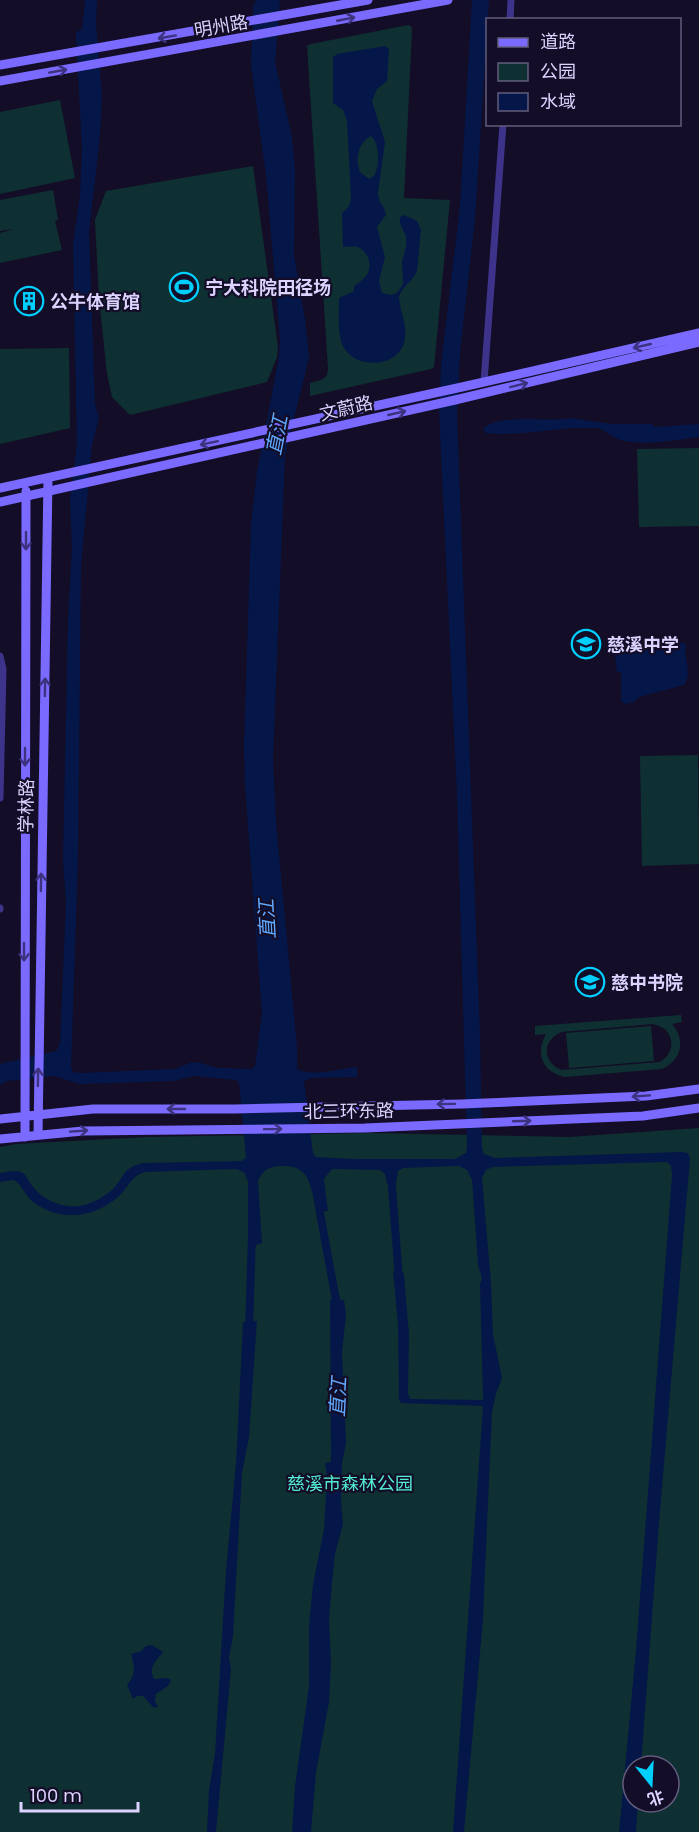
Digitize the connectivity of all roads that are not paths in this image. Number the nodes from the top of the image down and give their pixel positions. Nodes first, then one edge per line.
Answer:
1 (368, 0) edge
2 (448, 0) edge
3 (512, 0) edge
4 (510, 18) edge
5 (0, 65) edge
6 (0, 81) edge
7 (503, 126) edge
8 (699, 333) edge
9 (699, 342) edge
10 (484, 382) junction
11 (48, 478) junction
12 (26, 482) junction
13 (0, 488) edge
14 (48, 491) junction
15 (26, 496) junction
16 (0, 502) edge
17 (0, 656) edge
18 (0, 798) edge
19 (699, 1089) edge
20 (699, 1108) edge
21 (38, 1114) junction
22 (24, 1115) junction
23 (0, 1119) edge
24 (38, 1135) junction
25 (25, 1137) junction
26 (0, 1139) edge

1 -> 5 main road, 明州路
6 -> 2 main road, 明州路
3 - 4 street
7 - 10 street
8 -> 10 main road, 文蔚路
14 -> 9 main road, 文蔚路
10 -> 11 main road, 文蔚路
11 - 12 main road, 文蔚路
11 - 14 main road, 学林路
12 - 13 main road, 文蔚路
12 - 15 main road, 学林路
14 - 15 main road, 文蔚路
21 -> 14 main road, 学林路
15 - 16 main road, 文蔚路
15 -> 22 main road, 学林路
17 - 18 street
19 -> 21 main road, 北三环东路
24 -> 20 main road, 北三环东路
21 - 22 main road, 北三环东路
21 - 24 main road, 学林路
22 - 23 main road, 北三环东路
22 - 25 main road, 学林路
24 - 25 main road, 北三环东路
25 - 26 main road, 北三环东路

